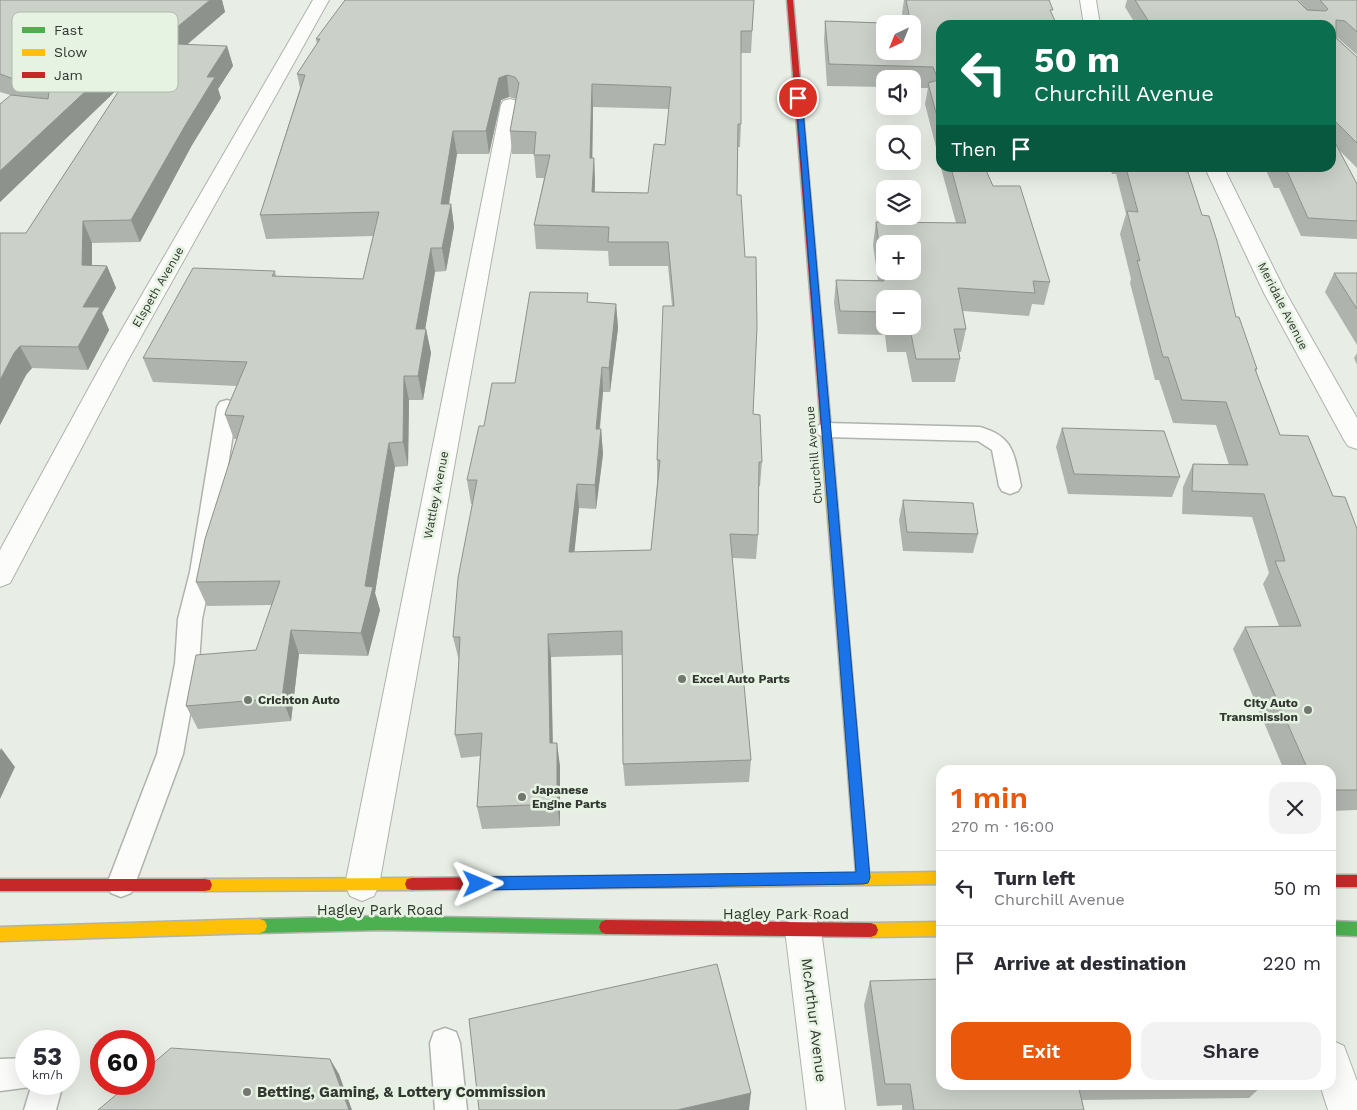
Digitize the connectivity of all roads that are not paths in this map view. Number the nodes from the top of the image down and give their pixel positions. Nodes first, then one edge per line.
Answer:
1 (320, 0) edge
2 (790, 0) edge
3 (1088, 0) edge
4 (1091, 20) edge
5 (510, 105) dead end
6 (1216, 172) edge
7 (227, 407) edge
8 (826, 430) junction
9 (1357, 440) edge
10 (1010, 486) dead end
11 (0, 576) edge
12 (863, 878) junction
13 (936, 878) edge
14 (1336, 881) edge
15 (1357, 881) edge
16 (121, 884) junction
17 (0, 885) edge
18 (362, 885) junction
19 (1336, 928) edge
20 (936, 929) edge
21 (1357, 929) edge
22 (803, 930) junction
23 (0, 934) edge
24 (445, 1043) dead end
25 (15, 1074) edge
26 (0, 1075) edge
27 (1336, 1075) edge
28 (44, 1095) edge
29 (40, 1110) edge
30 (451, 1110) edge
31 (826, 1110) edge
32 (1347, 1110) edge

1 - 11 street, Elspeth Avenue
2 - 8 street, Churchill Avenue
3 - 4 street
5 - 18 street, Wattley Avenue
6 - 9 street, Meridale Avenue
7 - 16 lane
8 - 10 lane
8 - 12 street, Churchill Avenue
12 - 13 street, Hagley Park Road
12 - 18 street, Hagley Park Road
14 - 15 street
16 - 17 street, Hagley Park Road
16 - 18 street, Hagley Park Road
19 - 21 street
20 - 22 street, Hagley Park Road
22 - 23 street, Hagley Park Road
22 - 31 street, McArthur Avenue
24 - 30 lane
25 - 26 lane
27 - 32 street
28 - 29 lane

